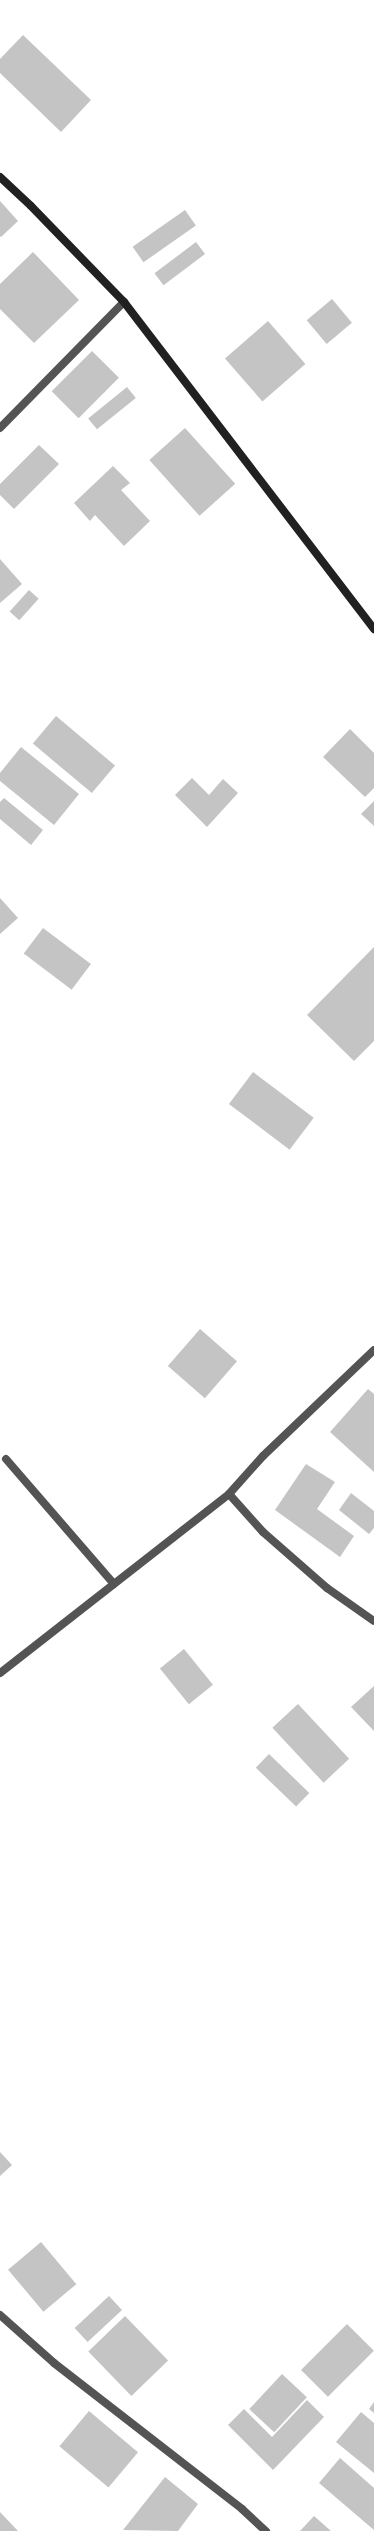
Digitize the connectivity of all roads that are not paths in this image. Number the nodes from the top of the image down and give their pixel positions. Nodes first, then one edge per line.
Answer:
1 (0, 177) edge
2 (124, 302) junction
3 (0, 428) edge
4 (374, 629) edge
5 (374, 1350) edge
6 (6, 1459) dead end
7 (229, 1494) junction
8 (114, 1584) junction
9 (374, 1621) edge
10 (1, 1670) edge
11 (0, 2315) edge
12 (266, 2531) edge

1 - 2 street
2 - 3 street
2 - 4 street
5 - 7 street
6 - 8 street
7 - 8 street
7 - 9 street
8 - 10 street
11 - 12 street

